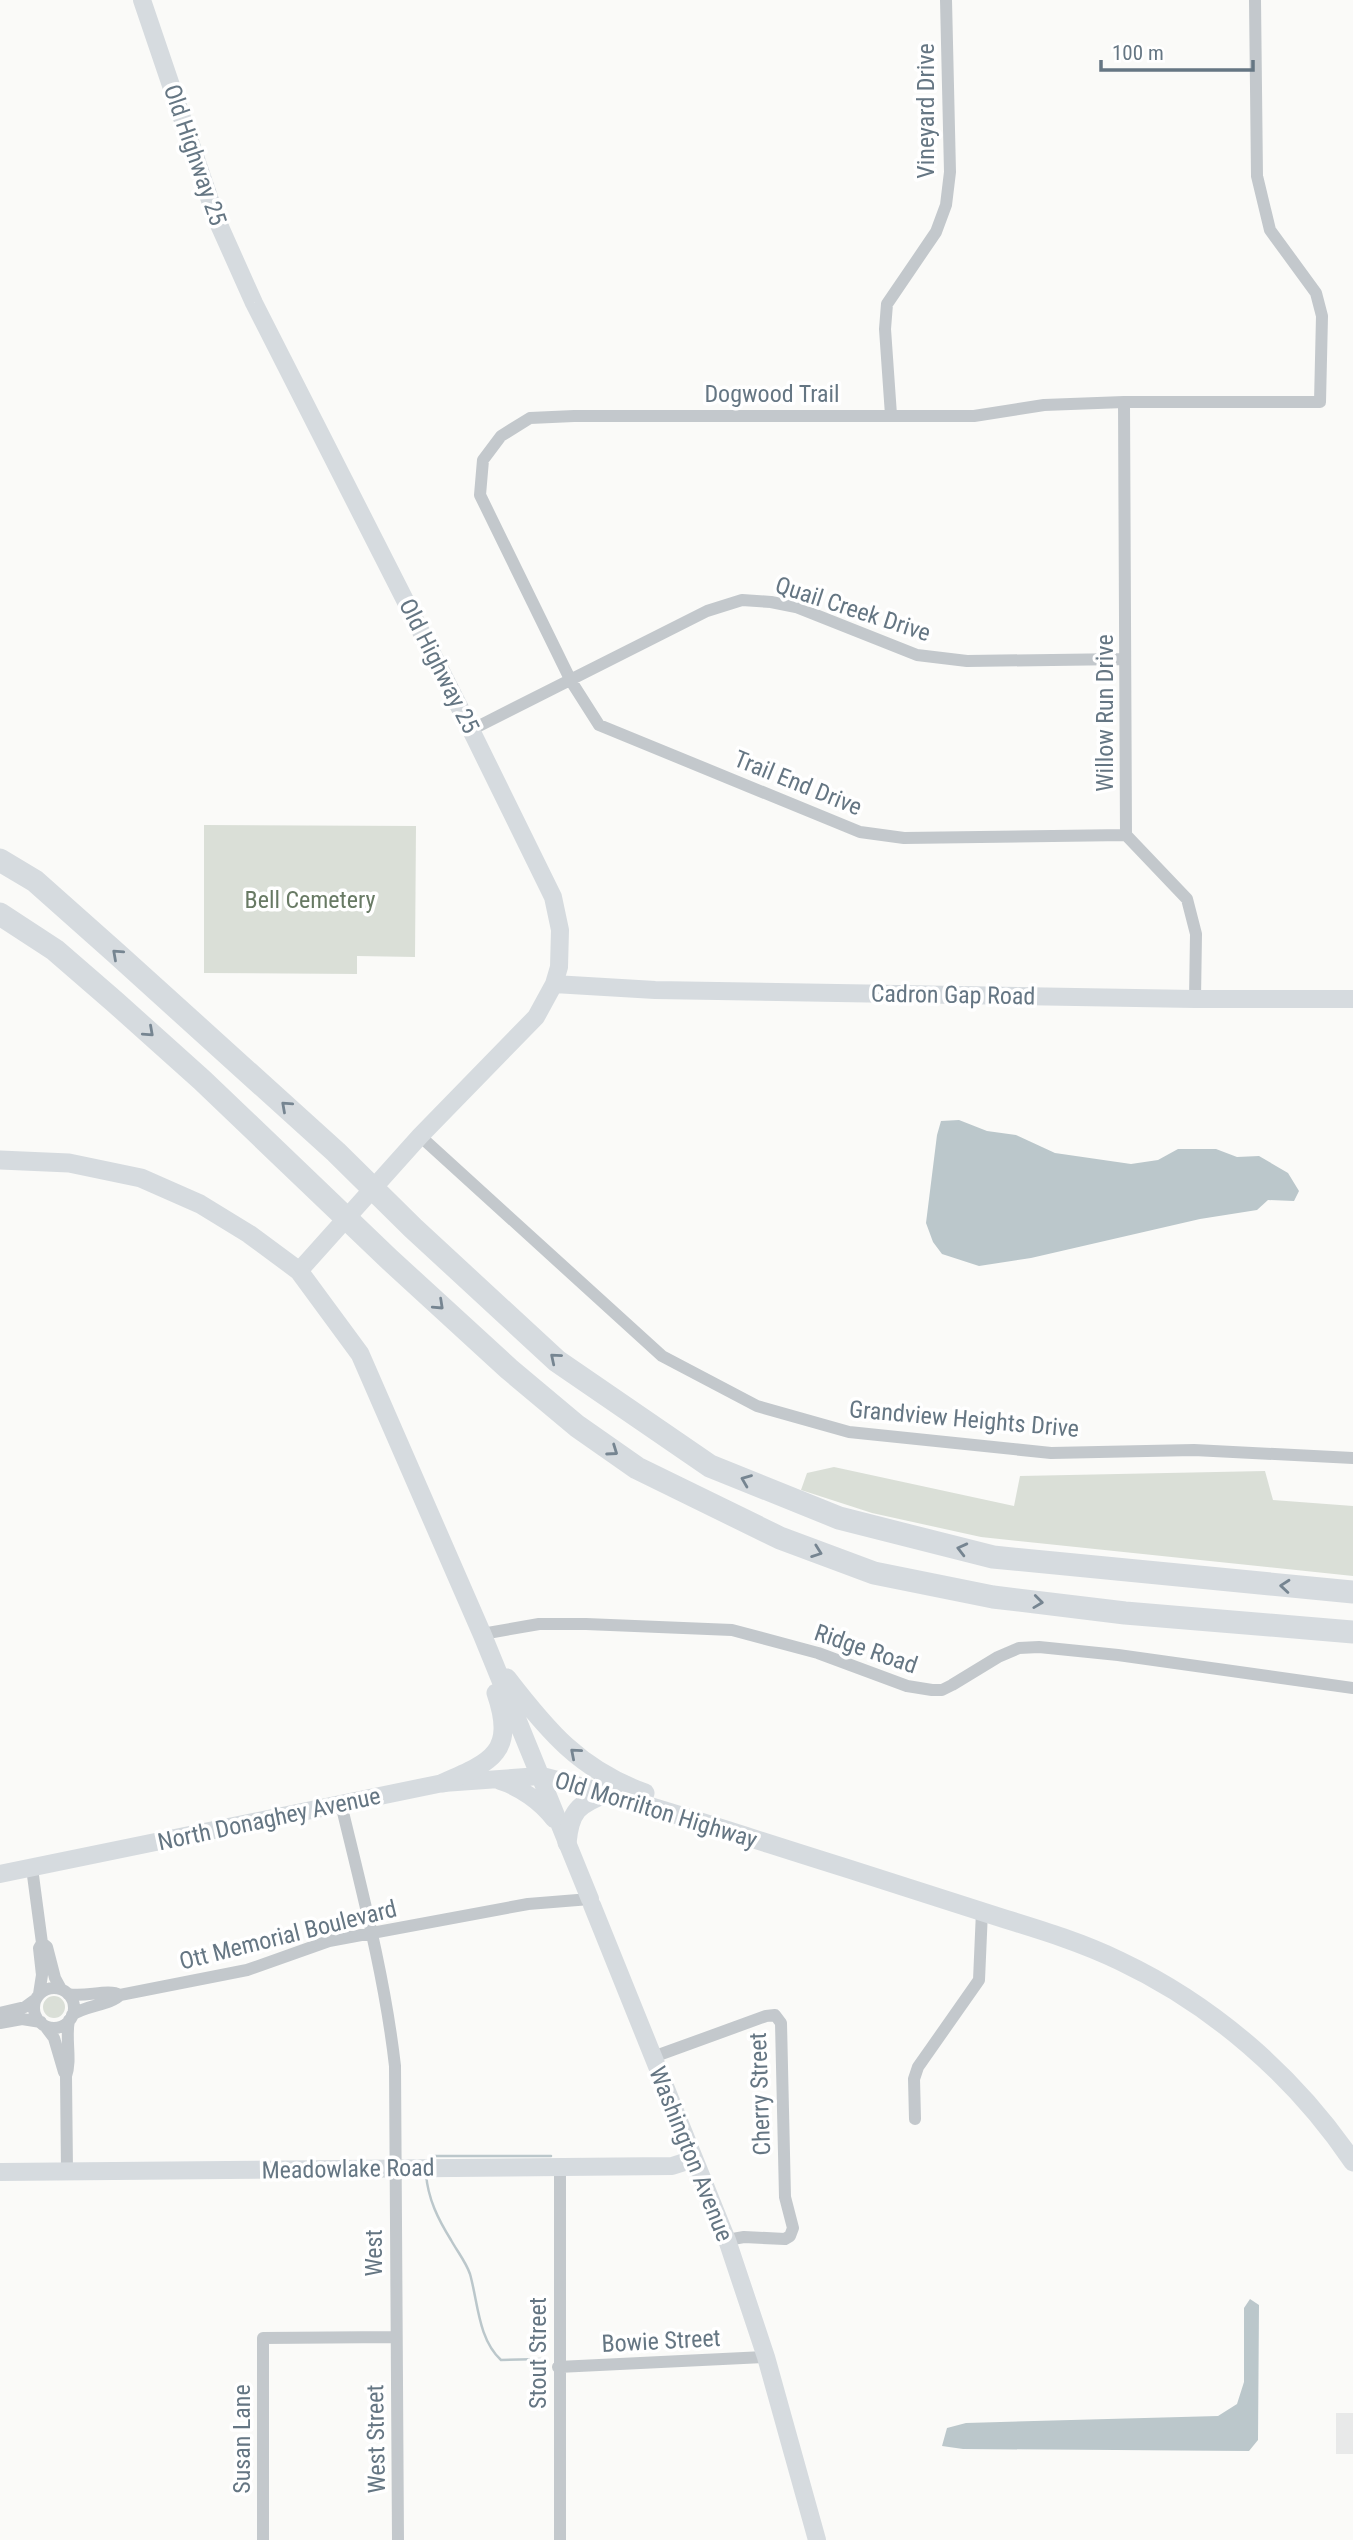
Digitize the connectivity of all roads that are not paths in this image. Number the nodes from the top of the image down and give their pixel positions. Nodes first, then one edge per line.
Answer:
1 (142, 0) edge
2 (946, 0) edge
3 (1255, 0) edge
4 (1124, 402) junction
5 (891, 415) junction
6 (1125, 659) junction
7 (571, 681) junction
8 (471, 730) junction
9 (1126, 835) junction
10 (0, 860) edge
11 (0, 914) edge
12 (554, 984) junction
13 (1195, 999) junction
14 (1353, 999) edge
15 (420, 1136) junction
16 (0, 1160) edge
17 (299, 1271) junction
18 (1353, 1458) edge
19 (1353, 1592) edge
20 (1258, 1623) junction
21 (1353, 1632) edge
22 (482, 1634) junction
23 (1353, 1639) edge
24 (1353, 1688) edge
25 (540, 1776) junction
26 (494, 1779) junction
27 (443, 1783) junction
28 (608, 1794) junction
29 (341, 1804) junction
30 (562, 1834) junction
31 (769, 1844) junction
32 (32, 1868) junction
33 (0, 1874) edge
34 (591, 1902) junction
35 (982, 1911) junction
36 (372, 1934) junction
37 (42, 1943) junction
38 (64, 1992) junction
39 (120, 1995) junction
40 (38, 1997) junction
41 (0, 2013) edge
42 (71, 2018) junction
43 (0, 2022) edge
44 (43, 2024) junction
45 (653, 2057) junction
46 (66, 2076) junction
47 (915, 2119) dead end
48 (694, 2159) junction
49 (1353, 2162) edge
50 (559, 2166) junction
51 (395, 2169) junction
52 (67, 2171) junction
53 (0, 2172) edge
54 (727, 2240) junction
55 (396, 2337) junction
56 (766, 2357) junction
57 (558, 2367) junction
58 (262, 2540) edge
59 (398, 2540) edge
60 (560, 2540) edge
61 (817, 2540) edge

1 - 8 street, Old Highway 25
2 - 5 street, Vineyard Drive
3 - 4 street, Dogwood Trail
4 - 5 street, Dogwood Trail
4 - 6 street, Willow Run Drive
5 - 7 street, Dogwood Trail
6 - 7 street, Quail Creek Drive
6 - 9 street, Willow Run Drive
7 - 8 street, Quail Creek Drive
7 - 9 street, Trail End Drive
8 - 12 street, Old Highway 25
9 - 13 street
19 -> 10 highway
11 -> 20 highway
12 - 13 street, Cadron Gap Road
12 - 15 street, Old Highway 25
13 - 14 street, Cadron Gap Road
15 - 17 street, Old Highway 25
15 - 18 street, Grandview Heights Drive
16 - 17 main road, Old Morrilton Highway
17 - 22 main road, Old Morrilton Highway
20 - 21 highway
20 - 23 highway
22 - 24 street, Ridge Road
22 - 25 main road, Old Morrilton Highway
22 - 27 main road
31 -> 22 main road
25 - 26 street, North Donaghey Avenue
25 - 28 main road, Old Morrilton Highway
25 - 30 street, Washington Avenue
26 - 27 street, North Donaghey Avenue
26 - 30 street
27 - 29 street, North Donaghey Avenue
28 - 30 main road
28 - 31 main road, Old Morrilton Highway
29 - 32 street, North Donaghey Avenue
29 - 36 street, West
30 - 34 street, Washington Avenue
31 - 35 main road, Old Morrilton Highway
32 - 33 street, North Donaghey Avenue
32 - 37 street
34 - 36 street, Ott Memorial Boulevard
34 - 45 street, Washington Avenue
35 - 47 street
35 - 49 main road, Old Morrilton Highway
36 - 39 street, Ott Memorial Boulevard
36 - 51 street, West
37 - 38 street
37 - 40 street
38 - 39 street, Ott Memorial Boulevard
38 - 40 street
38 - 42 street
39 - 42 street, Ott Memorial Boulevard
40 - 41 street
40 - 44 street
42 - 44 street
42 - 46 street
43 - 44 street
44 - 46 street
45 - 48 street, Washington Avenue
45 - 54 street, Cherry Street
46 - 52 street
48 - 50 street, Meadowlake Road
48 - 54 street, Washington Avenue
50 - 51 street, Meadowlake Road
50 - 57 street, Stout Street
51 - 52 street, Meadowlake Road
51 - 55 street, West
52 - 53 street, Meadowlake Road
54 - 56 street, Washington Avenue
55 - 58 street, Susan Lane
55 - 59 street, West Street
56 - 57 street, Bowie Street
56 - 61 street, Washington Avenue
57 - 60 street, Stout Street

